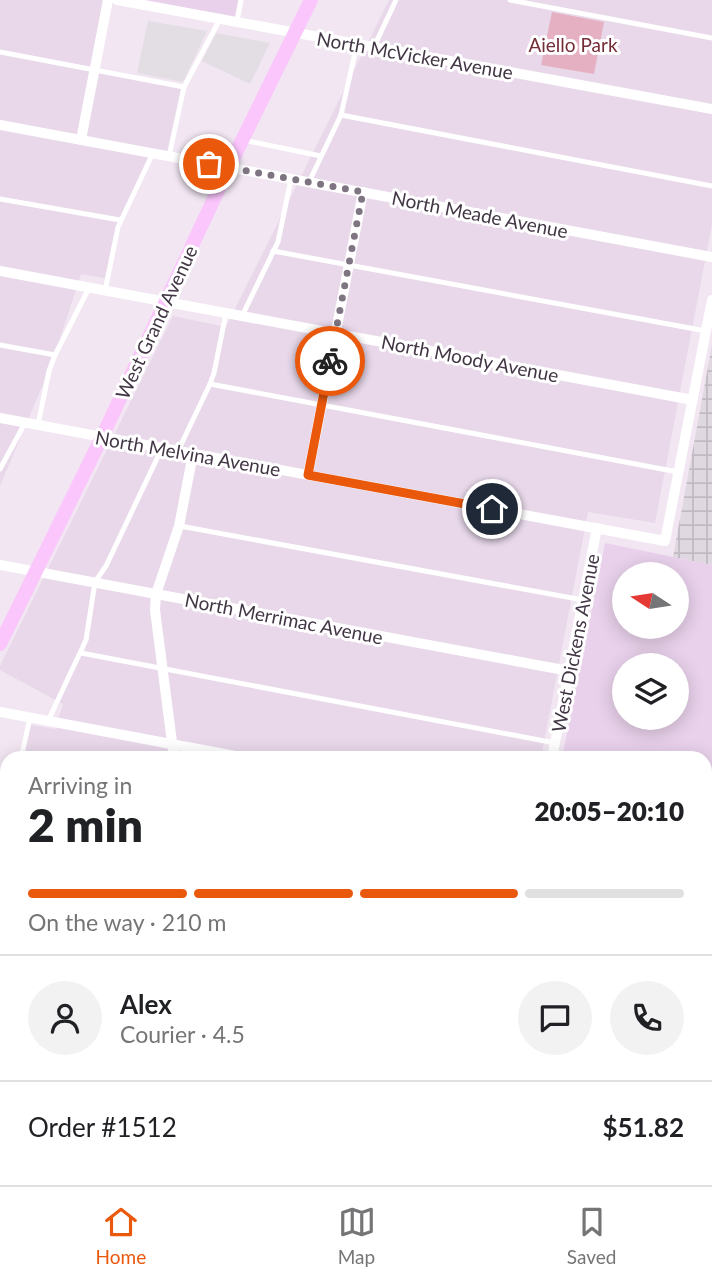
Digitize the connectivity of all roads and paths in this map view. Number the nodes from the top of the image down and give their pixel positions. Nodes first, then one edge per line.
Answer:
1 (107, 0) edge
2 (117, 0) edge
3 (241, 0) edge
4 (311, 0) edge
5 (396, 0) edge
6 (510, 0) edge
7 (220, 19) junction
8 (237, 22) junction
9 (295, 33) junction
10 (712, 38) edge
11 (357, 44) junction
12 (374, 47) junction
13 (0, 52) edge
14 (94, 70) junction
15 (184, 87) junction
16 (712, 109) edge
17 (341, 115) junction
18 (0, 125) edge
19 (243, 139) junction
20 (81, 140) junction
21 (153, 153) junction
22 (169, 156) junction
23 (321, 156) junction
24 (229, 167) junction
25 (291, 179) junction
26 (309, 182) junction
27 (712, 186) edge
28 (363, 192) junction
29 (0, 199) edge
30 (120, 220) junction
31 (274, 251) junction
32 (712, 257) edge
33 (349, 264) junction
34 (0, 271) edge
35 (89, 288) junction
36 (105, 291) junction
37 (712, 300) edge
38 (166, 302) junction
39 (226, 313) junction
40 (242, 316) junction
41 (706, 331) junction
42 (336, 333) junction
43 (0, 345) edge
44 (55, 355) junction
45 (210, 384) junction
46 (693, 400) junction
47 (321, 406) junction
48 (0, 418) edge
49 (25, 423) junction
50 (38, 425) junction
51 (102, 437) junction
52 (162, 448) junction
53 (178, 451) junction
54 (193, 454) junction
55 (0, 469) edge
56 (679, 472) junction
57 (308, 475) junction
58 (179, 526) junction
59 (597, 528) junction
60 (0, 565) edge
61 (36, 571) junction
62 (95, 582) junction
63 (156, 594) junction
64 (583, 600) junction
65 (0, 644) edge
66 (81, 653) junction
67 (162, 668) junction
68 (569, 671) junction
69 (0, 712) edge
70 (30, 718) junction
71 (48, 721) junction
72 (555, 743) junction
73 (173, 744) junction
74 (23, 751) edge
75 (174, 751) edge
76 (210, 751) edge
77 (553, 751) edge

1 - 14 street
2 - 7 street, North McVicker Avenue
3 - 8 lane
4 - 9 main road, West Grand Avenue
5 - 12 lane
6 - 10 lane
7 - 8 street, North McVicker Avenue
7 - 15 lane
8 - 9 street, North McVicker Avenue
9 - 11 street, North McVicker Avenue
9 - 19 main road, West Grand Avenue
11 - 12 street, North McVicker Avenue
11 - 17 lane
12 - 16 street, North McVicker Avenue
13 - 14 lane
14 - 15 lane
14 - 20 street
15 - 22 lane
17 - 23 lane
17 - 27 lane
18 - 20 street, North Meade Avenue
19 - 23 lane
19 - 24 main road, West Grand Avenue
20 - 21 street, North Meade Avenue
21 - 22 street, North Meade Avenue
21 - 30 lane
22 - 24 street, North Meade Avenue
23 - 26 lane
24 - 25 street, North Meade Avenue
24 - 38 main road, West Grand Avenue
25 - 26 street, North Meade Avenue
25 - 31 lane
26 - 28 street, North Meade Avenue
28 - 32 street, North Meade Avenue
28 - 33 street
29 - 30 lane
30 - 36 lane
31 - 33 lane
31 - 40 lane
33 - 41 lane
33 - 42 street
34 - 35 street, North Moody Avenue
35 - 36 street, North Moody Avenue
35 - 44 lane
36 - 38 street, North Moody Avenue
37 - 41 street
38 - 39 street, North Moody Avenue
38 - 51 main road, West Grand Avenue
39 - 40 street, North Moody Avenue
39 - 45 lane
40 - 42 street, North Moody Avenue
41 - 46 street
42 - 46 street, North Moody Avenue
42 - 47 street
43 - 44 lane
44 - 50 lane
45 - 47 lane
45 - 53 lane
46 - 56 street
47 - 56 lane
47 - 57 street
48 - 49 street, North Melvina Avenue
49 - 50 street, North Melvina Avenue
49 - 55 lane
50 - 51 street, North Melvina Avenue
51 - 52 street, North Melvina Avenue
51 - 61 main road, West Grand Avenue
52 - 53 street, North Melvina Avenue
52 - 62 lane
53 - 54 street, North Melvina Avenue
54 - 57 street, North Melvina Avenue
54 - 58 street
56 - 59 street, North Melvina Avenue
57 - 59 street, North Melvina Avenue
58 - 63 street
58 - 64 lane
59 - 64 street, West Dickens Avenue
60 - 61 street, North Merrimac Avenue
61 - 62 street, North Merrimac Avenue
61 - 65 main road, West Grand Avenue
62 - 63 street, North Merrimac Avenue
62 - 66 lane
63 - 67 street
63 - 68 street, North Merrimac Avenue
64 - 68 street, West Dickens Avenue
66 - 67 lane
66 - 71 lane
67 - 72 lane
67 - 73 street
68 - 72 street, West Dickens Avenue
69 - 70 street
70 - 71 street
70 - 74 lane
71 - 73 street
72 - 77 street, West Dickens Avenue
73 - 75 street
73 - 76 street

